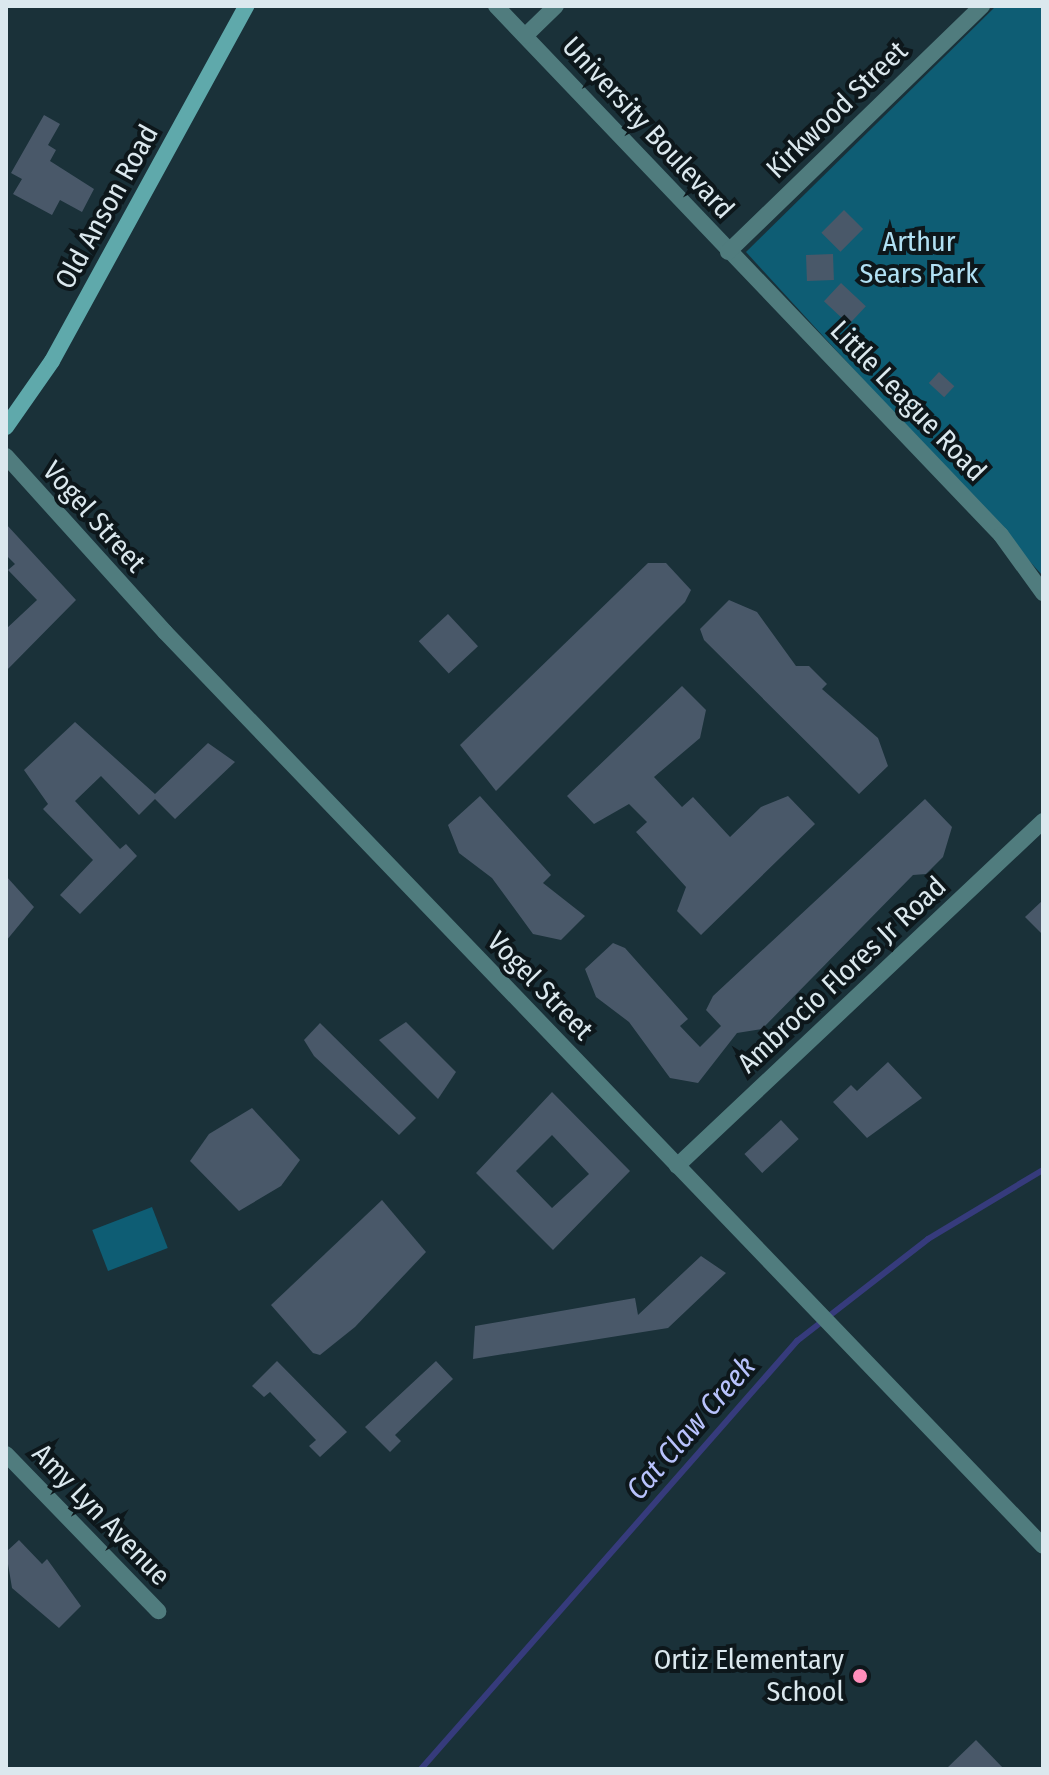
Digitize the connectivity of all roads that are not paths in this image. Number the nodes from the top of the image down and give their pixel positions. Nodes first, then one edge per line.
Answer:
1 (246, 6) edge
2 (496, 6) edge
3 (556, 6) edge
4 (981, 7) edge
5 (525, 36) junction
6 (728, 252) junction
7 (6, 427) edge
8 (6, 456) edge
9 (1043, 593) edge
10 (1043, 821) edge
11 (677, 1166) junction
12 (6, 1454) edge
13 (1043, 1546) edge
14 (158, 1611) dead end

1 - 7 main road, Old Anson Road
2 - 5 street, University Boulevard
3 - 5 street
4 - 6 street, Kirkwood Street
5 - 6 street, University Boulevard
6 - 9 street, Little League Road
8 - 11 street, Vogel Street
10 - 11 street, Ambrocio Flores Jr Road
11 - 13 street, Vogel Street
12 - 14 street, Amy Lyn Avenue

